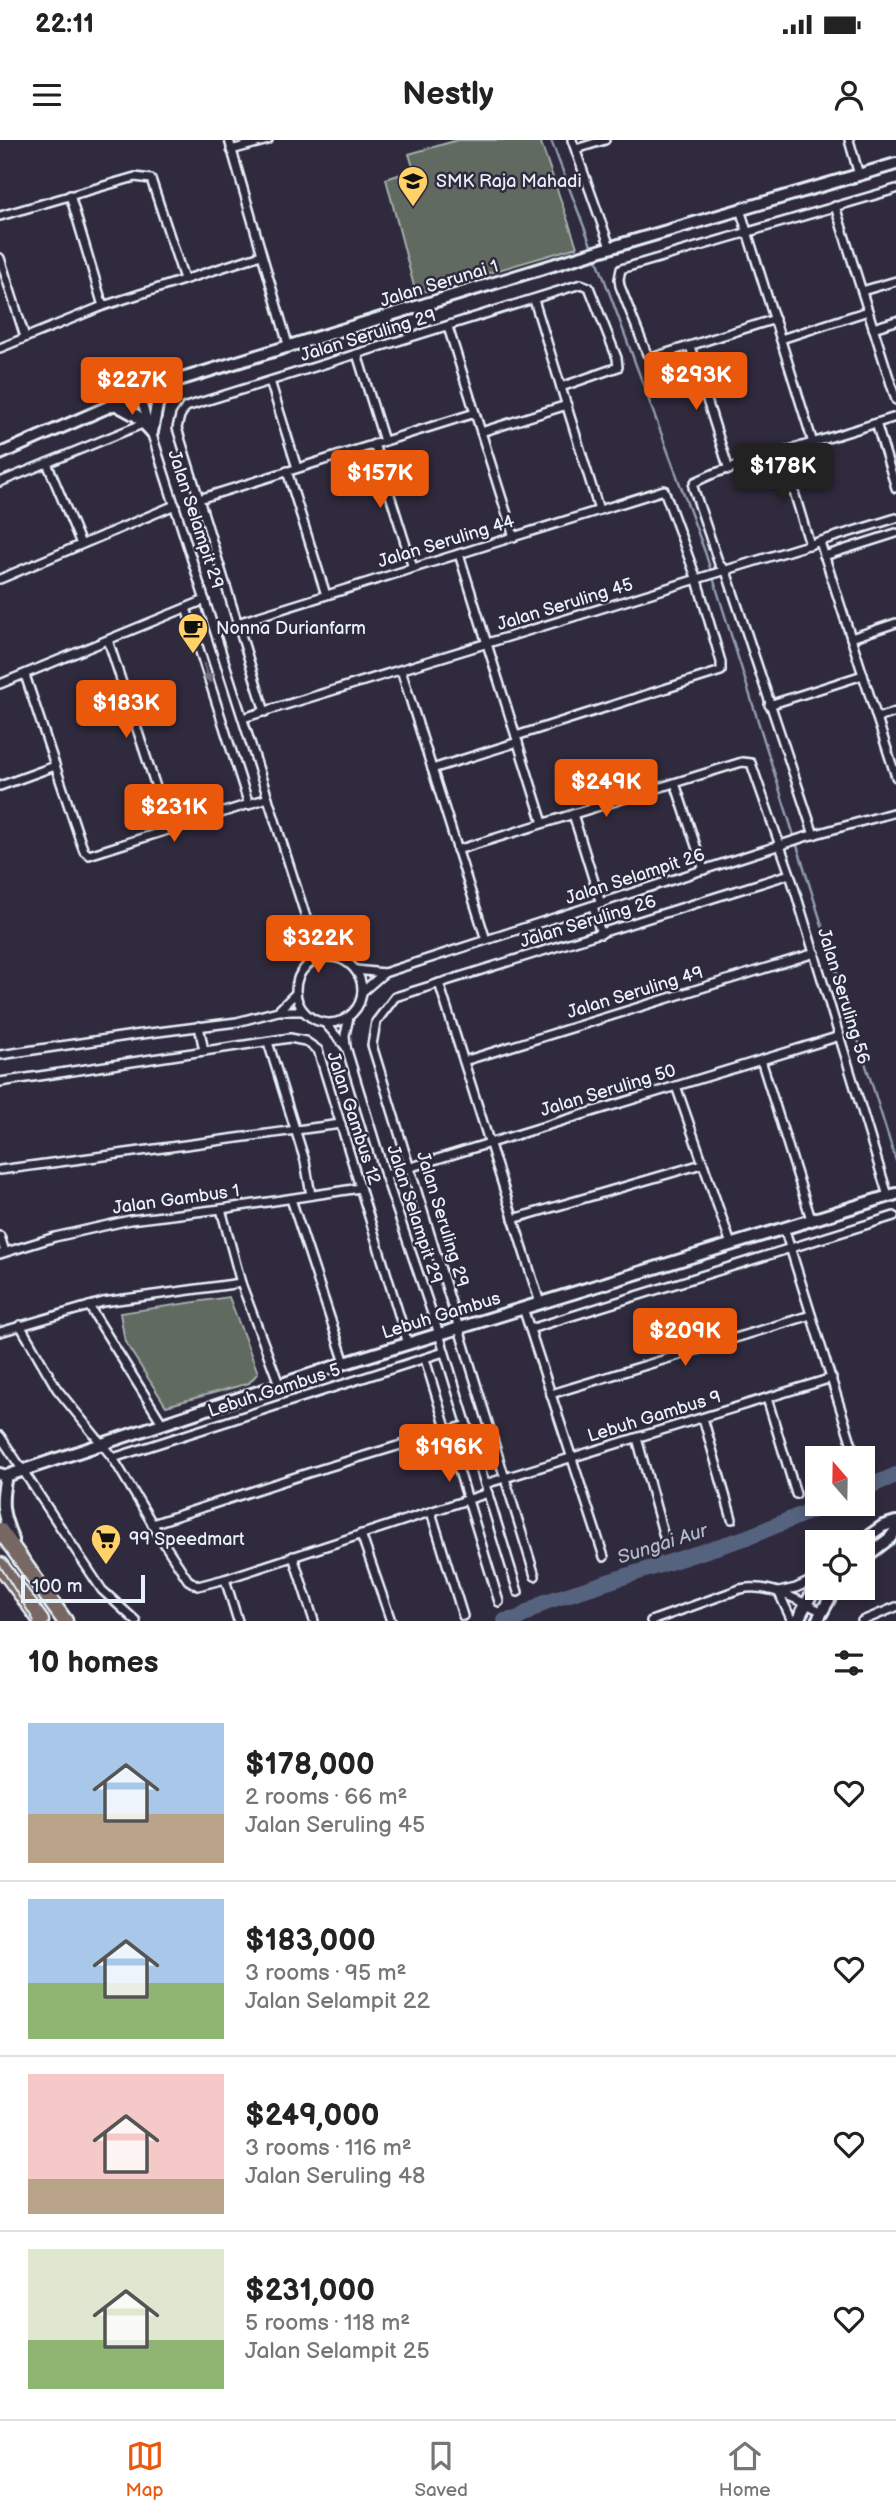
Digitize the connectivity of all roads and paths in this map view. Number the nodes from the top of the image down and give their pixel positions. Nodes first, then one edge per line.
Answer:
1 (229, 140) edge
2 (268, 140) edge
3 (572, 140) edge
4 (605, 140) edge
5 (849, 140) edge
6 (576, 149) junction
7 (231, 150) junction
8 (896, 164) edge
9 (859, 174) junction
10 (896, 189) edge
11 (70, 195) junction
12 (835, 206) junction
13 (740, 209) junction
14 (0, 216) edge
15 (747, 232) junction
16 (606, 249) junction
17 (261, 254) junction
18 (0, 258) edge
19 (184, 279) junction
20 (896, 281) edge
21 (862, 291) junction
22 (534, 300) junction
23 (103, 306) junction
24 (868, 311) junction
25 (775, 319) junction
26 (896, 321) edge
27 (448, 327) junction
28 (873, 328) junction
29 (25, 337) junction
30 (781, 339) junction
31 (690, 345) junction
32 (0, 348) edge
33 (289, 348) junction
34 (357, 354) junction
35 (270, 381) junction
36 (169, 383) junction
37 (561, 387) junction
38 (139, 394) junction
39 (896, 400) edge
40 (115, 404) junction
41 (567, 405) junction
42 (475, 413) junction
43 (896, 417) edge
44 (876, 423) junction
45 (148, 428) junction
46 (177, 428) joint
47 (481, 432) junction
48 (384, 441) junction
49 (813, 443) junction
50 (374, 444) junction
51 (782, 452) junction
52 (0, 454) edge
53 (47, 463) junction
54 (297, 468) junction
55 (729, 470) junction
56 (287, 471) junction
57 (0, 482) edge
58 (896, 488) edge
59 (199, 499) junction
60 (175, 505) junction
61 (599, 510) junction
62 (896, 518) edge
63 (896, 533) edge
64 (514, 537) junction
65 (820, 542) junction
66 (81, 544) junction
67 (810, 545) junction
68 (459, 554) junction
69 (824, 556) junction
70 (413, 568) junction
71 (723, 572) junction
72 (0, 579) edge
73 (701, 579) junction
74 (326, 595) junction
75 (205, 600) junction
76 (186, 608) junction
77 (237, 623) junction
78 (896, 623) edge
79 (851, 638) junction
80 (108, 640) junction
81 (487, 644) junction
82 (401, 670) junction
83 (25, 674) junction
84 (863, 675) junction
85 (0, 684) edge
86 (769, 705) junction
87 (265, 712) junction
88 (896, 712) edge
89 (243, 718) junction
90 (877, 718) junction
91 (517, 739) junction
92 (55, 766) junction
93 (432, 769) junction
94 (896, 778) edge
95 (675, 783) junction
96 (0, 786) edge
97 (268, 798) junction
98 (249, 805) junction
99 (896, 812) edge
100 (573, 814) junction
101 (543, 823) junction
102 (170, 831) junction
103 (810, 836) junction
104 (781, 846) junction
105 (457, 850) junction
106 (704, 870) junction
107 (790, 874) junction
108 (597, 905) junction
109 (311, 933) junction
110 (601, 933) junction
111 (486, 940) junction
112 (815, 953) junction
113 (328, 957) junction
114 (308, 964) junction
115 (356, 970) junction
116 (384, 973) junction
117 (439, 983) junction
118 (362, 992) junction
119 (296, 993) junction
120 (396, 997) joint
121 (278, 1011) junction
122 (303, 1011) junction
123 (349, 1017) junction
124 (325, 1023) junction
125 (199, 1026) junction
126 (840, 1036) junction
127 (268, 1042) junction
128 (346, 1048) junction
129 (204, 1051) junction
130 (0, 1055) edge
131 (761, 1060) junction
132 (464, 1061) junction
133 (0, 1082) edge
134 (676, 1086) junction
135 (341, 1124) junction
136 (295, 1129) junction
137 (489, 1143) junction
138 (702, 1164) junction
139 (411, 1167) junction
140 (0, 1170) edge
141 (385, 1175) junction
142 (360, 1188) junction
143 (311, 1195) junction
144 (892, 1195) edge
145 (291, 1199) junction
146 (221, 1209) junction
147 (894, 1216) dead end
148 (513, 1219) junction
149 (811, 1219) junction
150 (784, 1228) junction
151 (0, 1236) edge
152 (731, 1244) junction
153 (791, 1250) junction
154 (3, 1253) edge
155 (240, 1283) junction
156 (540, 1303) junction
157 (89, 1306) junction
158 (523, 1308) junction
159 (811, 1315) junction
160 (20, 1325) junction
161 (460, 1327) junction
162 (530, 1329) junction
163 (0, 1332) edge
164 (439, 1334) junction
165 (408, 1344) junction
166 (444, 1352) junction
167 (425, 1359) junction
168 (345, 1363) junction
169 (832, 1378) junction
170 (279, 1384) junction
171 (551, 1394) junction
172 (767, 1398) junction
173 (703, 1418) junction
174 (163, 1423) junction
175 (467, 1424) junction
176 (446, 1430) junction
177 (0, 1436) edge
178 (637, 1438) junction
179 (102, 1444) junction
180 (852, 1446) edge
181 (113, 1458) junction
182 (572, 1458) junction
183 (21, 1470) junction
184 (3, 1475) edge
185 (505, 1478) junction
186 (485, 1484) junction
187 (488, 1493) junction
188 (796, 1494) dead end
189 (468, 1499) junction
190 (431, 1512) junction
191 (732, 1519) dead end
192 (896, 1522) edge
193 (152, 1524) junction
194 (0, 1530) edge
195 (896, 1530) edge
196 (875, 1532) edge
197 (361, 1534) junction
198 (666, 1544) dead end
199 (875, 1550) edge
200 (293, 1556) junction
201 (604, 1557) dead end
202 (21, 1560) junction
203 (0, 1565) edge
204 (534, 1576) dead end
205 (225, 1579) junction
206 (805, 1585) edge
207 (518, 1591) dead end
208 (778, 1592) junction
209 (807, 1600) edge
210 (828, 1600) edge
211 (499, 1602) dead end
212 (805, 1604) junction
213 (896, 1607) edge
214 (463, 1616) dead end
215 (819, 1616) edge
216 (41, 1621) edge
217 (65, 1621) edge
218 (136, 1621) edge
219 (238, 1621) edge
220 (314, 1621) edge
221 (391, 1621) edge
222 (651, 1621) edge
223 (794, 1621) edge
224 (862, 1621) edge

1 - 7 street
2 - 7 street
3 - 6 street
4 - 6 street
5 - 9 street
6 - 16 street
7 - 17 street
8 - 9 main road, Jalan Serunai 1
9 - 13 main road, Jalan Serunai 1
10 - 12 street
11 - 14 street
11 - 19 street
11 - 23 street
12 - 15 street
12 - 21 street
13 - 15 street
13 - 16 main road, Jalan Serunai 1
15 - 25 street
15 - 31 street
16 - 33 main road, Jalan Serunai 1
17 - 19 street
17 - 33 street
18 - 29 street
19 - 23 street
20 - 21 street
21 - 24 street
22 - 27 street, Jalan Seruling 29
22 - 37 street
22 - 37 street, Jalan Seruling 29
23 - 29 street
24 - 28 street
24 - 30 street
25 - 30 street
25 - 31 street
26 - 28 street
27 - 34 street, Jalan Seruling 29
27 - 42 street
28 - 39 street
29 - 32 street
30 - 49 street
31 - 55 street
33 - 36 main road, Jalan Serunai 1
34 - 35 street, Jalan Seruling 29
34 - 48 street
35 - 46 street, Jalan Seruling 29
35 - 54 street
36 - 38 main road, Jalan Serunai 1
36 - 45 main road
37 - 41 street
38 - 40 main road, Jalan Serunai 1
38 - 45 street, Jalan Selampit 29
40 - 45 main road
40 - 52 main road, Jalan Serunai 1
41 - 47 street
41 - 61 street
42 - 47 street
42 - 48 street
43 - 44 street
44 - 49 street
44 - 58 street
45 - 53 street
45 - 60 street, Jalan Selampit 29
46 - 59 street, Jalan Selampit 29
47 - 64 street
48 - 50 street
49 - 51 street
50 - 54 street
50 - 70 street
51 - 55 street
51 - 67 street
53 - 57 street
53 - 66 street
54 - 56 street
55 - 71 street
56 - 59 street
56 - 74 street
59 - 77 street, Jalan Selampit 29
60 - 66 street
60 - 75 street, Jalan Selampit 29
61 - 64 street, Jalan Seruling 44
61 - 73 street, Jalan Seruling 44
62 - 65 street, Jalan Seruling 45
63 - 69 street
64 - 68 street, Jalan Seruling 44
65 - 67 street, Jalan Seruling 45
65 - 69 street
66 - 72 street
67 - 71 street, Jalan Seruling 45
68 - 70 street, Jalan Seruling 44
68 - 81 street
69 - 79 street
70 - 74 street, Jalan Seruling 44
71 - 73 street, Jalan Seruling 45
71 - 86 street
73 - 81 street, Jalan Seruling 45
73 - 91 street
74 - 77 street, Jalan Seruling 44
75 - 76 street
75 - 89 street, Jalan Selampit 29
76 - 80 street
76 -> 98 street
77 - 87 street, Jalan Selampit 29
78 - 79 street
79 - 84 street
80 - 83 street
80 - 102 street
81 - 82 street, Jalan Seruling 45
81 - 91 street
82 - 87 street, Jalan Seruling 45
82 - 93 street
83 - 85 street
83 - 92 street
84 - 86 street
84 - 90 street
86 - 103 street
87 - 89 street, Jalan Seruling 45
88 - 90 street
89 - 97 street, Jalan Selampit 29
90 - 94 street
91 - 93 street
91 - 101 street
92 - 96 street
92 - 102 street
93 - 105 street
95 - 100 street
95 - 104 street, Jalan Seruling 56
95 - 106 street
97 - 98 street
97 - 109 street, Jalan Selampit 29
98 - 102 street
99 - 103 street, Jalan Selampit 26
100 - 101 street
100 - 108 street
101 - 105 street
103 - 104 street, Jalan Selampit 26
104 - 106 street, Jalan Selampit 26
104 - 107 street, Jalan Seruling 56
105 - 111 street
106 - 108 street, Jalan Selampit 26
107 - 110 street, Jalan Seruling 26
107 - 112 street, Jalan Seruling 56
108 - 110 street
108 - 111 street, Jalan Selampit 26
109 - 113 street, Jalan Selampit 29
109 - 114 street, Jalan Selampit 29
110 - 117 street, Jalan Seruling 26
111 - 116 street, Jalan Selampit 26
112 - 126 street, Jalan Seruling 56
112 - 132 street, Jalan Seruling 49
113 - 114 street
113 - 115 street
114 - 119 street
115 - 116 street, Jalan Selampit 26
115 - 118 street
116 - 118 street, Jalan Selampit 26
117 - 120 street, Jalan Seruling 26
117 - 132 street
118 - 123 street
119 - 121 street
119 - 122 street
120 - 139 street, Jalan Seruling 29
121 - 122 street
121 - 125 street
122 - 124 street
123 - 124 street
123 - 128 street, Jalan Selampit 29
124 - 128 street, Jalan Selampit 29
125 - 129 street
125 - 130 street
126 - 131 street, Jalan Seruling 50
126 - 144 street, Jalan Seruling 56
127 - 129 street, Jalan Gambus 12
127 - 135 street, Jalan Gambus 12
127 - 136 street
128 - 141 street, Jalan Selampit 29
129 - 133 street, Jalan Gambus 12
131 - 134 street, Jalan Seruling 50
131 - 149 street
132 - 137 street
134 - 137 street, Jalan Seruling 50
134 - 138 street
135 - 136 street
135 - 142 street, Jalan Gambus 12
136 - 140 street
136 - 143 street
137 - 139 street, Jalan Seruling 50
137 - 148 street
138 - 148 street
138 - 152 street
139 - 141 street, Jalan Seruling 50
139 - 161 street, Jalan Seruling 29
141 - 164 street, Jalan Selampit 29
142 - 143 street, Jalan Gambus 1
142 - 165 street, Jalan Gambus 12
143 - 145 street, Jalan Gambus 1
144 - 149 main road, Lebuh Gambus
145 - 146 street, Jalan Gambus 1
145 - 168 street
146 - 154 street, Jalan Gambus 1
146 - 155 street
147 - 153 street
148 - 156 street
149 - 150 main road, Lebuh Gambus
150 - 152 main road, Lebuh Gambus
150 - 153 street
151 - 154 street
152 - 156 main road, Lebuh Gambus
153 - 159 street
153 - 162 street
155 - 157 street
155 - 170 street
156 - 158 main road, Lebuh Gambus
157 - 160 street
157 - 174 street
158 - 161 main road, Lebuh Gambus
158 - 162 street
159 - 169 street
159 - 171 street
160 - 163 street
160 - 179 street
161 - 164 main road, Lebuh Gambus
161 - 185 street, Jalan Seruling 29
162 - 171 street
164 - 165 main road, Lebuh Gambus
164 - 166 street, Jalan Selampit 29
165 - 168 main road, Lebuh Gambus
166 - 167 street, Lebuh Gambus 5
166 - 175 street, Jalan Selampit 29
167 - 176 street
167 - 181 street, Lebuh Gambus 5
168 - 170 main road, Lebuh Gambus
169 - 172 street, Lebuh Gambus 9
169 - 180 street
170 - 174 main road, Lebuh Gambus
171 - 182 street
172 - 173 street, Lebuh Gambus 9
172 - 188 street
173 - 178 street, Lebuh Gambus 9
173 - 191 street
174 - 179 main road, Lebuh Gambus
175 - 176 street
175 - 186 street, Jalan Selampit 29
176 - 189 street
176 - 193 street
177 - 183 street
178 - 182 street, Lebuh Gambus 9
178 - 198 street
179 - 181 street
179 - 183 main road, Lebuh Gambus
181 - 193 street
182 - 185 street, Lebuh Gambus 9
182 - 201 street
183 - 184 main road, Lebuh Gambus
183 - 218 street
184 - 202 main road
185 - 186 street, Lebuh Gambus 9
185 - 204 street, Jalan Seruling 29
186 - 187 street, Jalan Selampit 29
187 - 189 street
187 - 207 street, Jalan Selampit 29
189 - 190 street
189 - 211 street
190 - 197 street
190 - 214 street
192 - 196 main road
193 - 205 street
194 - 202 highway
195 - 199 main road
197 - 200 street
197 - 221 street
200 - 205 street
200 - 220 street
202 - 217 highway
203 - 216 highway
205 - 219 street
206 - 208 street
208 - 212 street
208 - 222 street
208 - 223 street
209 - 212 main road
210 - 215 main road
212 - 215 street
212 - 223 main road
213 - 224 street

